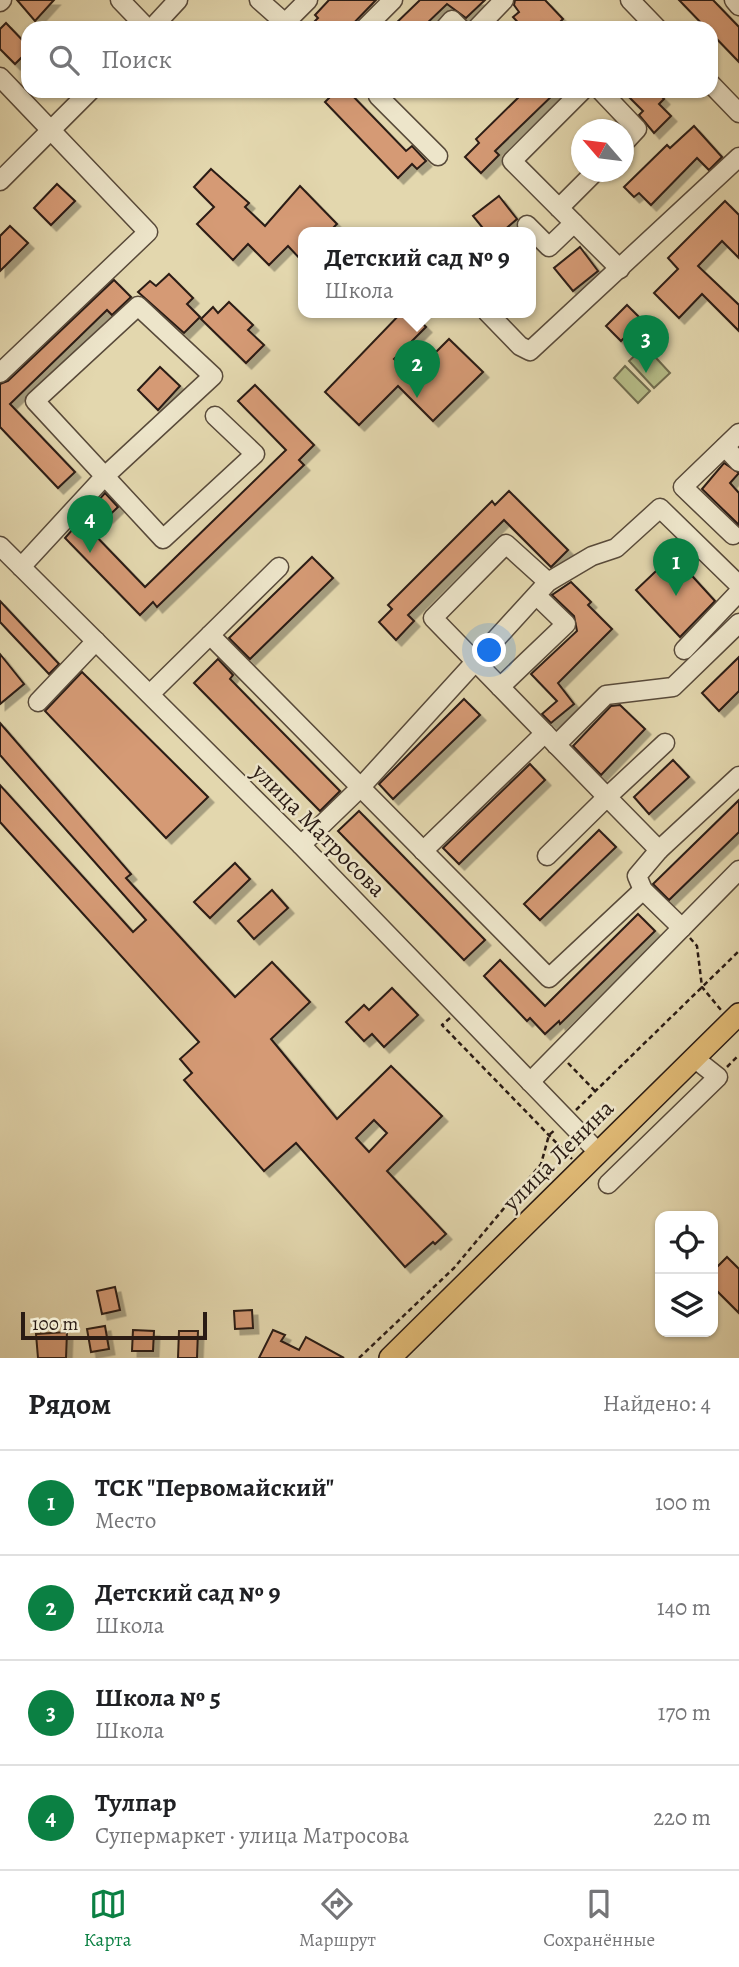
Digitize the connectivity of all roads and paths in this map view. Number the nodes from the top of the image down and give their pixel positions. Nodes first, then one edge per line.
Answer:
1 (120, 0) edge
2 (178, 0) edge
3 (259, 0) edge
4 (308, 0) edge
5 (393, 0) edge
6 (504, 0) edge
7 (630, 0) edge
8 (734, 0) edge
9 (739, 6) edge
10 (142, 21) edge
11 (156, 21) edge
12 (283, 21) edge
13 (287, 21) edge
14 (373, 21) edge
15 (484, 21) edge
16 (650, 21) edge
17 (0, 77) edge
18 (718, 90) edge
19 (83, 98) edge
20 (381, 98) edge
21 (575, 98) edge
22 (608, 98) edge
23 (738, 109) edge
24 (628, 119) edge
25 (52, 129) junction
26 (438, 156) dead end
27 (739, 157) edge
28 (0, 181) edge
29 (585, 182) edge
30 (559, 208) junction
31 (574, 223) junction
32 (536, 234) edge
33 (620, 269) junction
34 (493, 318) edge
35 (0, 373) edge
36 (215, 416) dead end
37 (739, 433) edge
38 (724, 447) junction
39 (739, 462) edge
40 (104, 477) junction
41 (683, 487) junction
42 (660, 508) junction
43 (733, 535) dead end
44 (0, 546) edge
45 (20, 567) junction
46 (279, 567) dead end
47 (739, 586) edge
48 (543, 589) junction
49 (739, 592) edge
50 (739, 624) edge
51 (209, 635) junction
52 (96, 641) junction
53 (684, 650) dead end
54 (477, 663) junction
55 (500, 687) junction
56 (150, 694) junction
57 (38, 702) dead end
58 (550, 739) junction
59 (665, 743) dead end
60 (739, 776) edge
61 (360, 788) junction
62 (607, 797) junction
63 (301, 845) junction
64 (659, 850) junction
65 (424, 851) junction
66 (547, 856) dead end
67 (739, 870) edge
68 (643, 890) junction
69 (682, 928) junction
70 (739, 951) edge
71 (702, 987) junction
72 (460, 1009) junction
73 (731, 1013) edge
74 (558, 1053) junction
75 (694, 1058) junction
76 (530, 1082) junction
77 (595, 1091) junction
78 (566, 1119) junction
79 (549, 1135) junction
80 (598, 1152) junction
81 (581, 1168) junction
82 (608, 1184) dead end
83 (359, 1358) edge
84 (390, 1358) edge

1 - 10 street
2 - 11 street
3 - 12 street
4 - 13 street
5 - 14 street
6 - 15 street
7 - 16 street
8 - 9 street
17 - 25 street
18 - 23 street
19 - 25 street
20 - 26 street
21 - 30 street
22 - 24 street
25 - 28 street
25 - 35 street
27 - 33 street
29 - 30 street
30 - 31 street
31 - 32 street
31 - 33 street
33 - 34 street
36 - 40 street
37 - 38 street
38 - 39 street
38 - 41 street
40 - 40 street
40 - 45 street
41 - 42 street
41 - 43 street
42 - 47 street
42 - 48 street
44 - 45 street, улица Матросова
45 - 52 street, улица Матросова
46 - 51 street
48 - 54 street
48 - 54 street
48 - 55 street
49 - 53 street
50 - 58 street
51 - 56 street
51 - 61 street
52 - 56 street, улица Матросова
52 - 57 street
54 - 55 street
54 - 61 street
55 - 58 street
56 - 63 street, улица Матросова
58 - 62 street
58 - 65 street
59 - 62 street
60 - 64 street
61 - 63 street
61 - 65 street
62 - 64 street
62 - 66 street
63 - 72 street, улица Матросова
64 - 68 street
65 - 68 street
67 - 69 street
68 - 69 street
69 - 71 path
69 - 74 street
70 - 71 path
71 - 73 path
71 - 77 path
72 - 76 street, улица Матросова
72 - 79 path
73 - 75 main road, улица Ленина
74 - 76 street
74 - 77 path
75 - 80 main road, улица Ленина
75 - 82 street
76 - 78 street, улица Матросова
77 - 78 path
78 - 79 path
78 - 80 street, улица Матросова
79 - 81 path
79 - 83 path
80 - 81 main road, улица Ленина
81 - 84 main road, улица Ленина

